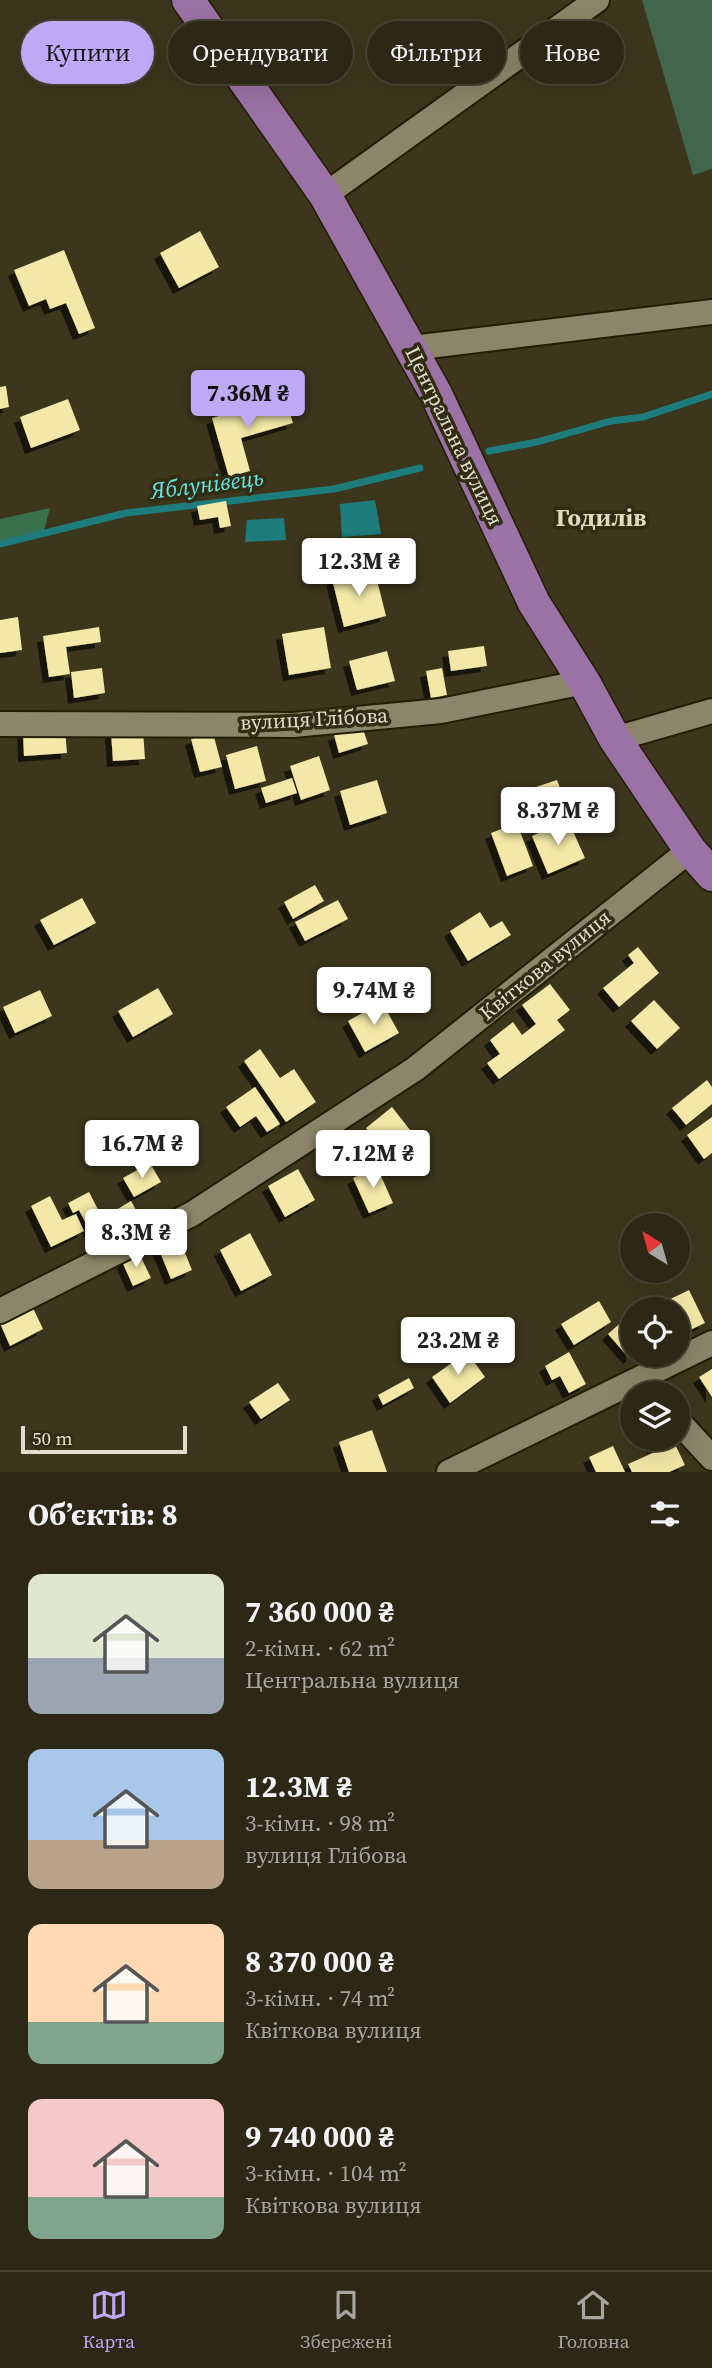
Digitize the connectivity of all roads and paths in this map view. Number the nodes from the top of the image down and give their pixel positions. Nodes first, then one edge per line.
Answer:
1 (188, 0) edge
2 (597, 0) edge
3 (325, 195) junction
4 (712, 312) edge
5 (412, 348) junction
6 (584, 682) junction
7 (712, 711) edge
8 (0, 724) edge
9 (615, 739) junction
10 (690, 850) junction
11 (712, 875) edge
12 (0, 1311) edge
13 (712, 1343) edge
14 (653, 1381) edge
15 (620, 1397) edge
16 (690, 1434) edge
17 (712, 1458) edge
18 (449, 1472) edge

1 - 3 main road, Центральна вулиця
2 - 3 street
3 - 5 main road, Центральна вулиця
4 - 5 street
5 - 6 main road, Центральна вулиця
6 - 8 street, вулиця Глібова
6 - 9 main road, Центральна вулиця
7 - 9 street
9 - 10 main road, Центральна вулиця
10 - 11 main road, Центральна вулиця
10 - 12 street, Квіткова вулиця
13 - 14 street
15 - 18 street
16 - 17 street

